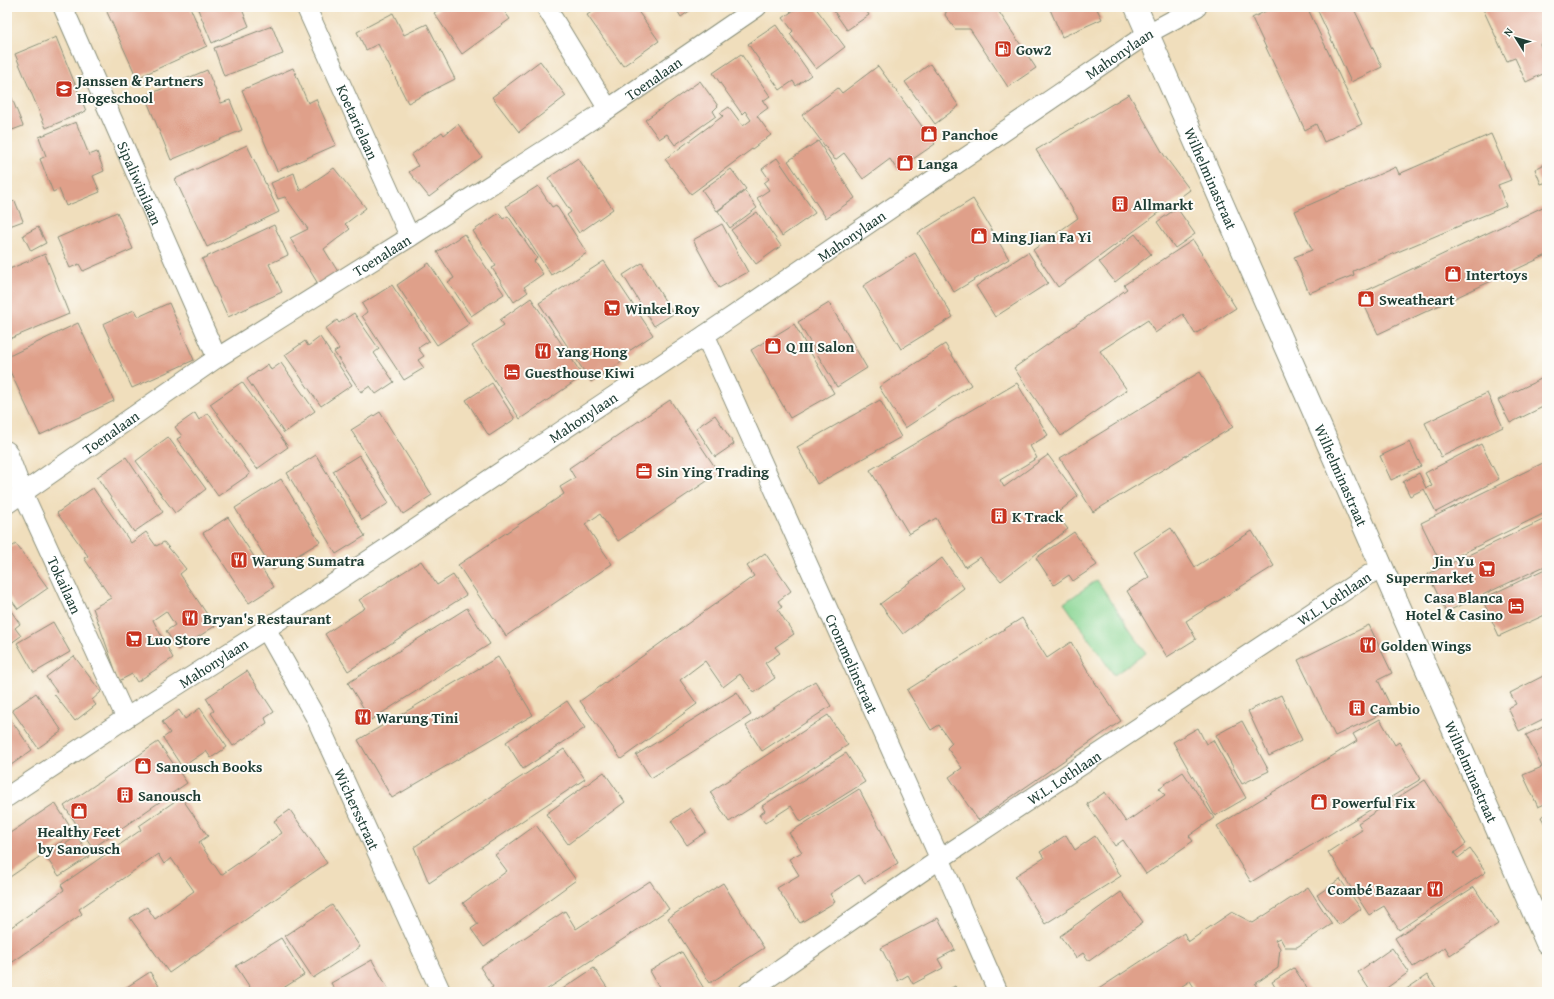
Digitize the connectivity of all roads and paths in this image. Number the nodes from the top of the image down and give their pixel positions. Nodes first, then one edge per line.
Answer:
1 (63, 7) edge
2 (306, 7) edge
3 (546, 7) edge
4 (757, 7) edge
5 (1136, 7) edge
6 (1197, 7) edge
7 (1148, 34) junction
8 (608, 109) junction
9 (410, 237) junction
10 (705, 335) junction
11 (217, 358) junction
12 (7, 451) edge
13 (23, 492) junction
14 (7, 504) edge
15 (1382, 566) junction
16 (266, 629) junction
17 (126, 718) junction
18 (7, 797) edge
19 (940, 859) junction
20 (1547, 943) edge
21 (441, 992) edge
22 (748, 992) edge
23 (998, 992) edge

1 - 11 street, Sipaliwinilaan
2 - 9 street, Koetarielaan
3 - 8 street
4 - 8 street, Toenalaan
5 - 7 street, Wilhelminastraat
6 - 7 street, Mahonylaan
7 - 10 street, Mahonylaan
7 - 15 street, Wilhelminastraat
8 - 9 street, Toenalaan
9 - 11 street, Toenalaan
10 - 16 street, Mahonylaan
10 - 19 street, Crommelinstraat
11 - 13 street, Toenalaan
12 - 13 street, Tokailaan
13 - 14 street, Toenalaan
13 - 17 street, Tokailaan
15 - 19 street, W.L. Lothlaan
15 - 20 street, Wilhelminastraat
16 - 17 street, Mahonylaan
16 - 21 street, Wichersstraat
17 - 18 street, Mahonylaan
19 - 22 street, W.L. Lothlaan
19 - 23 street, Crommelinstraat

